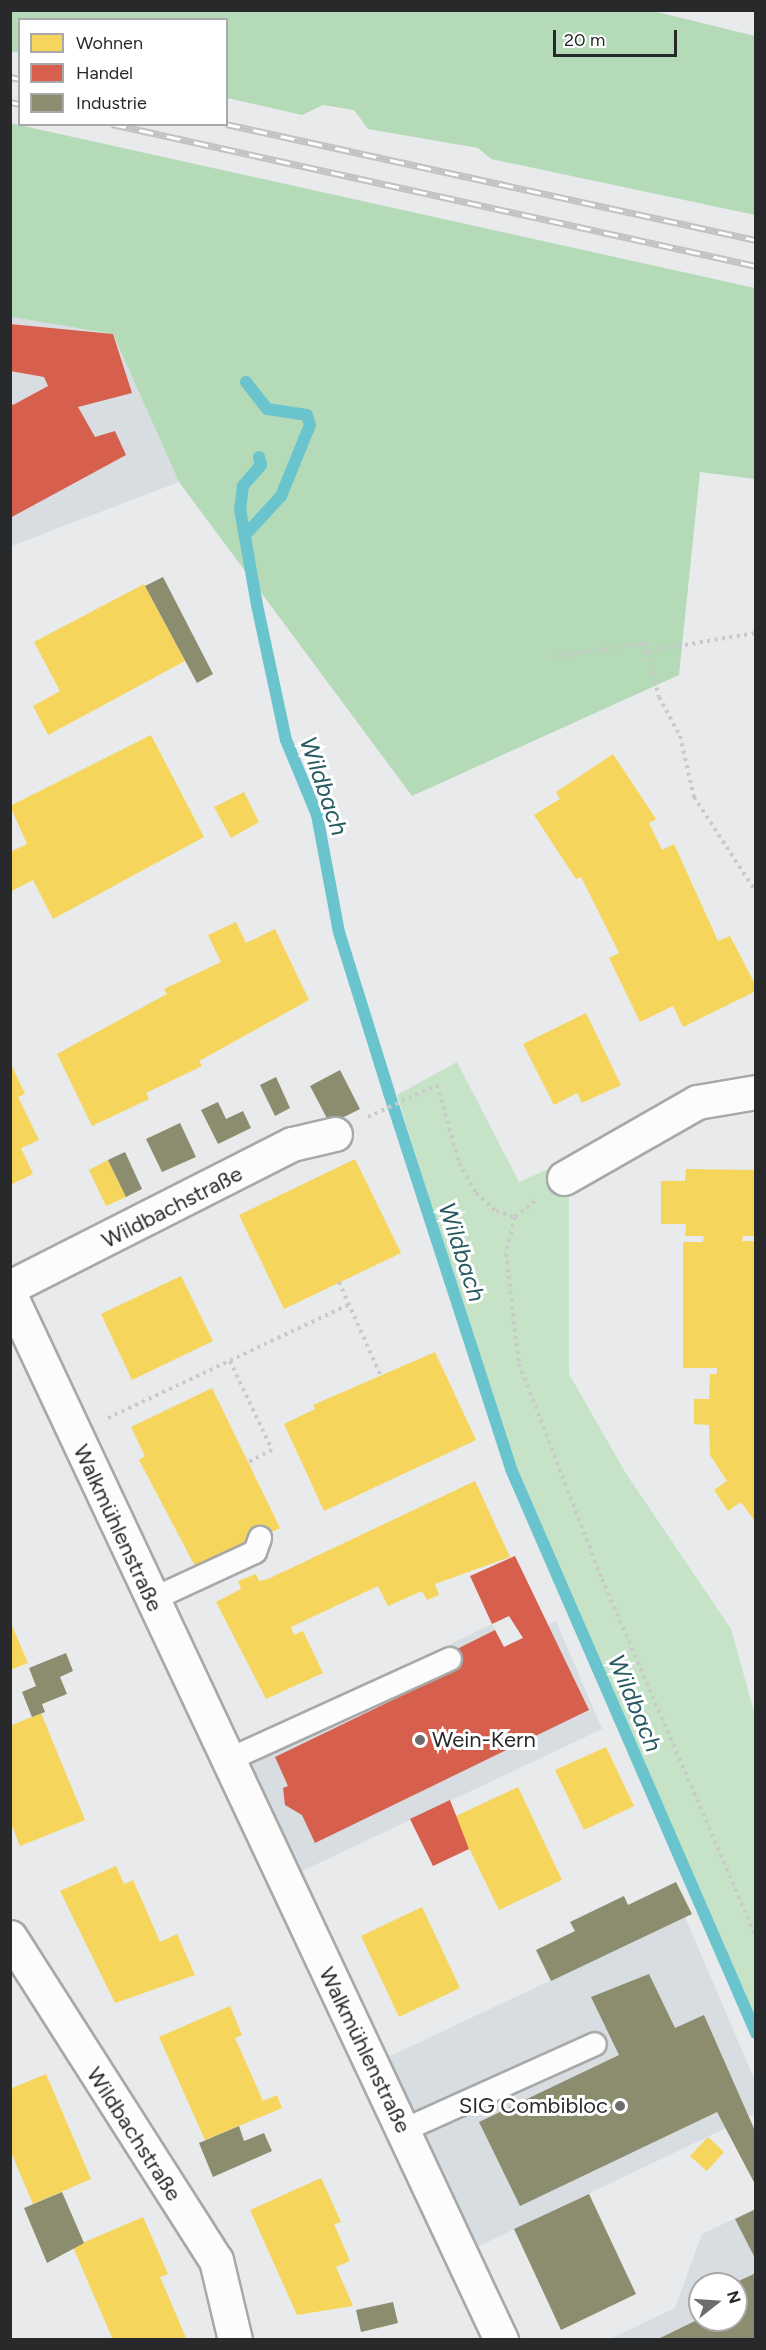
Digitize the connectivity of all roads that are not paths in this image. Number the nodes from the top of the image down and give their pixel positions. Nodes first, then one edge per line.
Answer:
1 (756, 1092) edge
2 (335, 1134) dead end
3 (564, 1178) dead end
4 (10, 1287) edge
5 (10, 1295) edge
6 (260, 1538) dead end
7 (151, 1600) junction
8 (450, 1659) dead end
9 (226, 1761) junction
10 (10, 1937) edge
11 (595, 2044) dead end
12 (404, 2130) junction
13 (235, 2340) edge
14 (501, 2340) edge

1 - 3 street
2 - 4 street, Wildbachstraße
5 - 7 street, Walkmühlenstraße
6 - 7 lane
7 - 9 street, Walkmühlenstraße
8 - 9 lane
9 - 12 street, Walkmühlenstraße
10 - 13 street, Wildbachstraße
11 - 12 lane
12 - 14 street, Walkmühlenstraße

